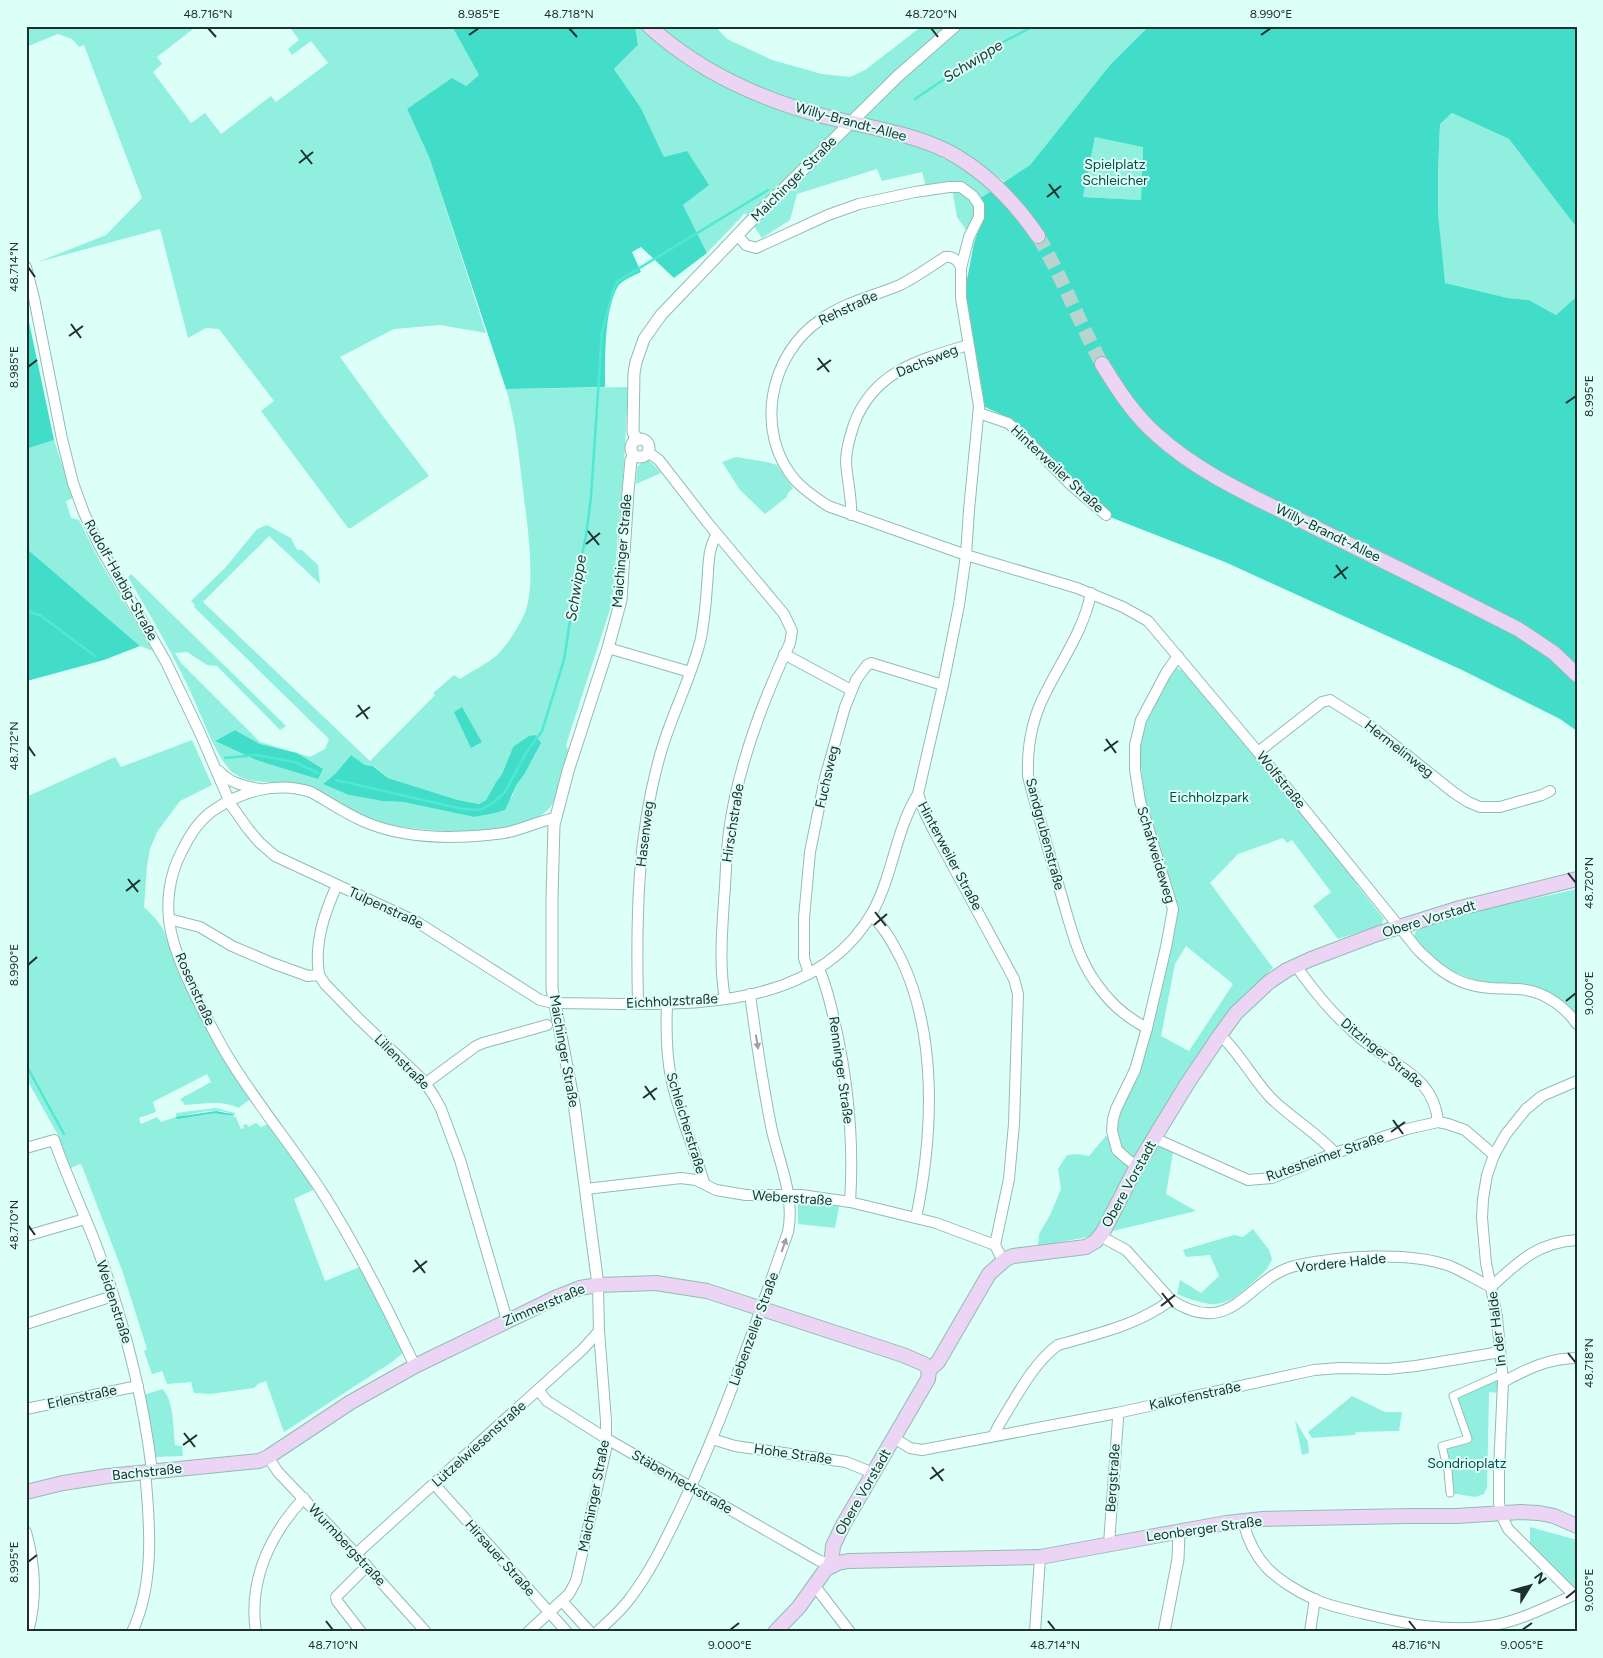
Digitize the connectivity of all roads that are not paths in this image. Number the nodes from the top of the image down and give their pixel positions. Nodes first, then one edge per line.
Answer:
1 (649, 26) edge
2 (955, 26) edge
3 (852, 123) junction
4 (956, 186) joint
5 (737, 235) junction
6 (1038, 236) tunnel mouth
7 (26, 267) edge
8 (961, 268) junction
9 (968, 345) junction
10 (1102, 364) tunnel mouth
11 (979, 413) junction
12 (637, 440) junction
13 (648, 452) junction
14 (634, 456) junction
15 (851, 515) junction
16 (1106, 515) dead end
17 (717, 534) junction
18 (966, 555) junction
19 (1091, 593) junction
20 (608, 648) junction
21 (784, 654) junction
22 (1178, 656) junction
23 (690, 672) junction
24 (1577, 675) edge
25 (943, 686) junction
26 (851, 690) junction
27 (1258, 752) junction
28 (215, 767) junction
29 (263, 789) junction
30 (1550, 791) dead end
31 (918, 794) junction
32 (230, 801) junction
33 (556, 818) junction
34 (1577, 879) edge
35 (336, 885) junction
36 (870, 916) junction
37 (169, 919) junction
38 (1399, 927) junction
39 (1296, 966) junction
40 (814, 972) junction
41 (319, 975) junction
42 (750, 994) junction
43 (725, 998) junction
44 (554, 1003) junction
45 (638, 1003) junction
46 (666, 1004) junction
47 (1577, 1024) edge
48 (547, 1025) dead end
49 (1147, 1028) junction
50 (1220, 1035) junction
51 (1577, 1081) edge
52 (426, 1084) junction
53 (1438, 1122) junction
54 (1154, 1138) junction
55 (26, 1148) edge
56 (1335, 1153) junction
57 (1494, 1155) junction
58 (1137, 1166) junction
59 (704, 1183) junction
60 (586, 1189) junction
61 (789, 1195) junction
62 (850, 1202) junction
63 (916, 1218) junction
64 (85, 1219) junction
65 (26, 1236) edge
66 (1100, 1236) junction
67 (1577, 1240) edge
68 (995, 1246) junction
69 (1003, 1261) junction
70 (598, 1285) junction
71 (1491, 1287) junction
72 (113, 1296) junction
73 (1172, 1300) junction
74 (761, 1308) junction
75 (507, 1320) junction
76 (26, 1324) edge
77 (599, 1331) junction
78 (1500, 1352) junction
79 (1577, 1358) edge
80 (414, 1366) junction
81 (929, 1370) junction
82 (1503, 1378) junction
83 (138, 1386) junction
84 (538, 1390) junction
85 (26, 1409) edge
86 (1117, 1413) junction
87 (994, 1435) junction
88 (894, 1438) junction
89 (607, 1439) junction
90 (712, 1439) junction
91 (268, 1457) junction
92 (149, 1472) junction
93 (873, 1473) junction
94 (434, 1484) junction
95 (692, 1487) junction
96 (26, 1492) edge
97 (1450, 1494) dead end
98 (304, 1498) junction
99 (1501, 1514) junction
100 (1243, 1521) junction
101 (1577, 1526) edge
102 (1179, 1531) junction
103 (26, 1532) edge
104 (1109, 1544) junction
105 (356, 1554) junction
106 (1040, 1556) junction
107 (367, 1566) junction
108 (831, 1566) junction
109 (814, 1585) junction
110 (1315, 1599) junction
111 (562, 1600) junction
112 (549, 1612) junction
113 (28, 1632) edge
114 (132, 1632) edge
115 (256, 1632) edge
116 (361, 1632) edge
117 (426, 1632) edge
118 (528, 1632) edge
119 (567, 1632) edge
120 (590, 1632) edge
121 (597, 1632) edge
122 (775, 1632) edge
123 (850, 1632) edge
124 (1035, 1632) edge
125 (1164, 1632) edge
126 (1310, 1632) edge

1 - 3 main road, Willy-Brandt-Allee
2 - 3 street, Maichinger Straße
3 - 5 street, Maichinger Straße
3 - 6 main road, Willy-Brandt-Allee
4 - 5 street, Maichinger Straße
4 - 8 street, Hinterweiler Straße
5 - 12 street, Maichinger Straße
7 - 28 street, Rudolf-Harbig-Straße
8 - 9 street, Hinterweiler Straße
8 - 15 street, Rehstraße
9 - 11 street, Hinterweiler Straße
9 - 15 street, Dachsweg
10 - 24 main road, Willy-Brandt-Allee
11 - 16 street, Hinterweiler Straße
11 - 18 street, Hinterweiler Straße
12 - 13 street
12 - 14 street, Maichinger Straße
13 - 14 street
13 - 17 street, Hirschstraße
14 - 20 street, Maichinger Straße
15 - 18 street, Rehstraße
17 - 21 street, Hirschstraße
17 - 23 street, Hasenweg
18 - 19 street, Wolfstraße
18 - 25 street, Hinterweiler Straße
19 - 22 street, Wolfstraße
19 - 49 street, Sandgrubenstraße
20 - 23 street
20 - 33 street, Maichinger Straße
21 - 26 street
21 - 43 street, Hirschstraße
22 - 27 street, Wolfstraße
22 - 49 street, Schafweideweg
23 - 45 street, Hasenweg
25 - 26 street, Fuchsweg
25 - 31 street, Hinterweiler Straße
26 - 40 street, Fuchsweg
27 - 30 street, Hermelinweg
27 - 38 street, Wolfstraße
28 - 29 street, Rudolf-Harbig-Straße
28 - 32 street, Rudolf-Harbig-Straße
29 - 32 street, Rosenstraße
29 - 33 street, Rosenstraße
31 - 36 street, Eichholzstraße
31 - 68 street, Hinterweiler Straße
32 - 35 street, Tulpenstraße
32 - 37 street, Rosenstraße
33 - 44 street, Maichinger Straße
34 - 38 main road, Obere Vorstadt
35 - 41 street
35 - 44 street, Tulpenstraße
36 - 40 street, Eichholzstraße
36 - 63 street
37 - 41 street
37 - 80 street, Rosenstraße
38 - 39 main road, Obere Vorstadt
38 - 47 street, Wolfstraße
39 - 50 main road, Obere Vorstadt
39 - 53 street, Ditzinger Straße
40 - 42 street, Eichholzstraße
40 - 62 street, Renninger Straße
41 - 52 street, Lilienstraße
42 - 43 street, Eichholzstraße
42 -> 61 street, Liebenzeller Straße
43 - 46 street, Eichholzstraße
44 - 45 street, Eichholzstraße
44 - 60 street, Maichinger Straße
45 - 46 street, Eichholzstraße
46 - 59 street, Schleicherstraße
48 - 52 street
49 - 58 street, Schafweideweg
50 - 54 main road, Obere Vorstadt
50 - 56 street
51 - 57 street
52 - 75 street, Lilienstraße
53 - 56 street, Rutesheimer Straße
53 - 57 street, Rutesheimer Straße
54 - 56 street, Rutesheimer Straße
54 - 58 main road, Obere Vorstadt
55 - 64 street, Weidenstraße
57 - 71 street
58 - 66 main road, Obere Vorstadt
59 - 60 street, Weberstraße
59 - 61 street, Weberstraße
60 - 70 street, Maichinger Straße
61 - 62 street, Weberstraße
74 -> 61 street, Liebenzeller Straße
62 - 63 street, Weberstraße
63 - 68 street, Weberstraße
64 - 65 street
64 - 72 street, Weidenstraße
66 - 69 main road, Obere Vorstadt
66 - 73 street, Vordere Halde
67 - 71 street, In der Halde
68 - 69 street
69 - 81 main road, Obere Vorstadt
70 - 74 main road, Zimmerstraße
70 - 75 main road, Zimmerstraße
70 - 77 street, Maichinger Straße
71 - 73 street, Vordere Halde
71 - 78 street, In der Halde
72 - 76 street
72 - 83 street, Weidenstraße
73 - 87 street
74 - 81 main road, Zimmerstraße
74 - 90 street, Liebenzeller Straße
75 - 80 main road, Zimmerstraße
77 - 84 street, Lützelwiesenstraße
77 - 89 street, Maichinger Straße
78 - 82 street, In der Halde
78 - 86 street, Kalkofenstraße
79 - 82 street
80 - 91 main road, Zimmerstraße
81 - 88 main road, Obere Vorstadt
82 - 97 street
82 - 99 street, In der Halde
83 - 85 street, Erlenstraße
83 - 92 street, Weidenstraße
84 - 89 street, Stäbenheckstraße
84 - 94 street, Lützelwiesenstraße
86 - 87 street, Kalkofenstraße
86 - 104 street, Bergstraße
87 - 88 street, Kalkofenstraße
88 - 93 main road, Obere Vorstadt
89 - 95 street, Stäbenheckstraße
89 - 111 street, Maichinger Straße
90 - 93 street, Hohe Straße
90 - 95 street, Liebenzeller Straße
91 - 92 main road, Bachstraße
91 - 98 street, Wurmbergstraße
92 - 96 main road, Bachstraße
92 - 114 street, Weidenstraße
93 - 108 main road, Obere Vorstadt
94 - 105 street, Lützelwiesenstraße
94 - 112 street, Hirsauer Straße
95 - 108 street, Stäbenheckstraße
95 - 121 street, Liebenzeller Straße
98 - 105 street, Wurmbergstraße
98 - 115 street
99 - 100 main road, Leonberger Straße
99 - 101 main road, Leonberger Straße
99 - 110 street
100 - 102 main road, Leonberger Straße
100 - 110 street
102 - 104 main road, Leonberger Straße
102 - 125 street
103 - 113 street
104 - 106 main road, Leonberger Straße
105 - 107 street, Wurmbergstraße
106 - 108 main road, Leonberger Straße
106 - 124 street
107 - 116 street
107 - 117 street, Wurmbergstraße
108 - 109 main road
109 - 122 main road
109 - 123 street
110 - 126 street
111 - 112 street, Maichinger Straße
111 - 120 street
112 - 118 street, Maichinger Straße
112 - 119 street, Hirsauer Straße

